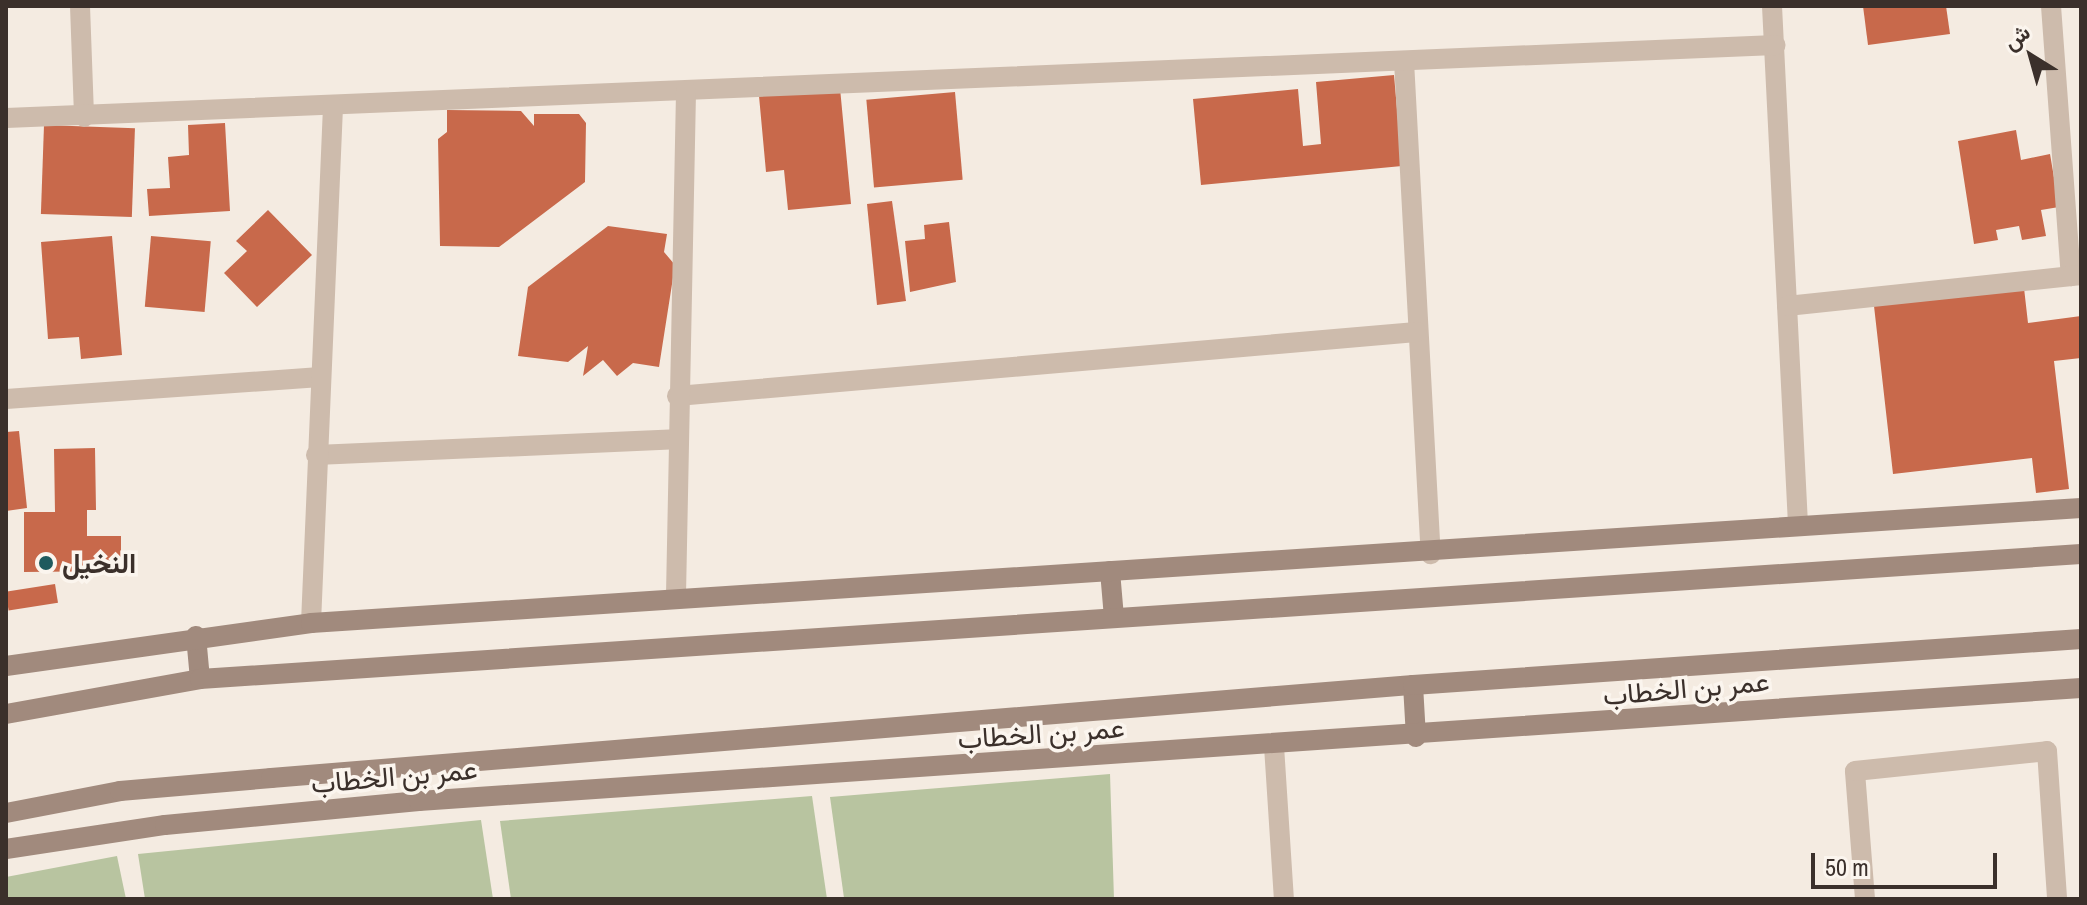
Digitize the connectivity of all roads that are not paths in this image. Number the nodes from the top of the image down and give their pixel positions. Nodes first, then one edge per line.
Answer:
1 (80, 6) edge
2 (1772, 6) edge
3 (2051, 6) edge
4 (1775, 45) junction
5 (1404, 61) junction
6 (686, 91) junction
7 (333, 106) junction
8 (84, 117) junction
9 (6, 118) edge
10 (2076, 276) edge
11 (1787, 306) junction
12 (1416, 332) junction
13 (320, 377) junction
14 (677, 396) junction
15 (6, 399) edge
16 (676, 439) junction
17 (316, 455) junction
18 (2081, 508) edge
19 (1798, 525) junction
20 (1431, 554) junction
21 (2081, 554) edge
22 (1110, 571) junction
23 (676, 595) junction
24 (1114, 618) junction
25 (311, 623) junction
26 (196, 636) junction
27 (2081, 639) edge
28 (6, 666) edge
29 (200, 679) junction
30 (1413, 685) junction
31 (2081, 688) edge
32 (6, 714) edge
33 (1416, 737) junction
34 (1274, 746) junction
35 (6, 813) edge
36 (6, 849) edge
37 (1284, 899) edge
38 (1865, 899) edge
39 (2057, 899) edge

1 - 8 street
2 - 4 street
3 - 10 street
4 - 5 street
4 - 11 street
5 - 6 street
5 - 12 street
6 - 7 street
6 - 14 street
7 - 8 street
7 - 13 street
8 - 9 street
10 - 11 street
11 - 19 street
12 - 14 street
12 - 20 street
13 - 15 street
13 - 17 street
14 - 16 street
16 - 17 street
16 - 23 street
17 - 25 street
18 - 19 main road
19 - 20 main road
20 - 22 main road
21 - 24 main road
22 - 23 main road
22 - 24 main road
23 - 25 main road
24 - 29 main road
25 - 26 main road
26 - 28 main road
26 - 29 main road
27 - 30 main road
29 - 32 main road
30 - 33 main road
30 - 35 main road
31 - 33 main road, عمر بن الخطاب
33 - 34 main road, عمر بن الخطاب
34 - 36 main road, عمر بن الخطاب
34 - 37 street
38 - 39 street

